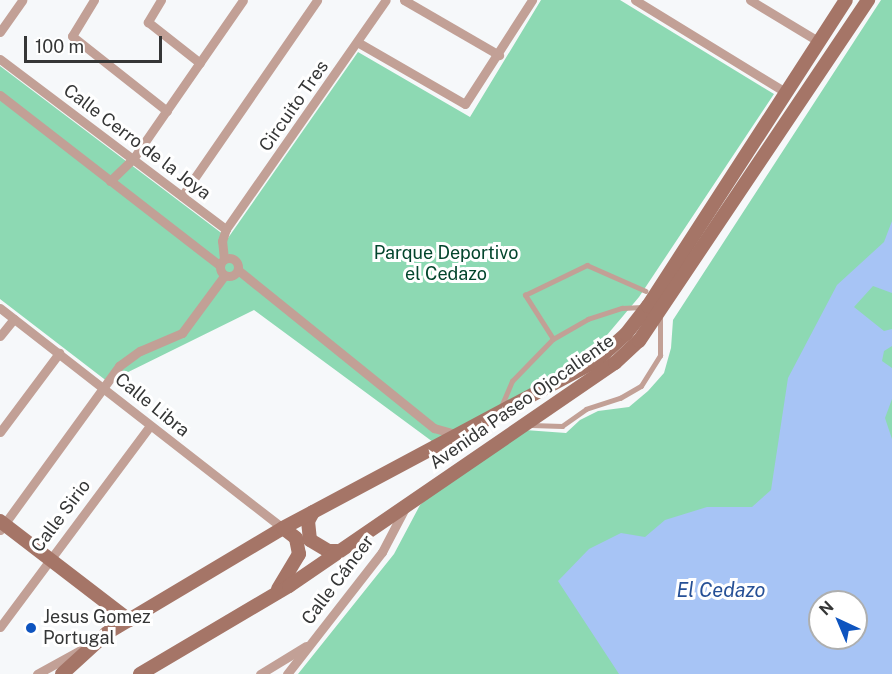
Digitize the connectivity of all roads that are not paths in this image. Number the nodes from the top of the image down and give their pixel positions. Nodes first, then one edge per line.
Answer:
1 (22, 0) edge
2 (94, 0) edge
3 (161, 0) edge
4 (243, 0) edge
5 (317, 0) edge
6 (386, 0) edge
7 (404, 0) edge
8 (635, 0) edge
9 (750, 0) edge
10 (846, 0) edge
11 (868, 0) edge
12 (528, 2) edge
13 (0, 32) edge
14 (818, 41) junction
15 (359, 43) junction
16 (499, 55) junction
17 (0, 59) edge
18 (200, 63) junction
19 (785, 92) junction
20 (0, 95) edge
21 (167, 111) junction
22 (133, 159) junction
23 (110, 181) junction
24 (182, 196) junction
25 (226, 229) junction
26 (222, 262) junction
27 (238, 270) junction
28 (224, 276) junction
29 (646, 291) dead end
30 (648, 306) junction
31 (0, 309) edge
32 (660, 316) junction
33 (14, 319) junction
34 (0, 336) edge
35 (553, 339) junction
36 (59, 353) junction
37 (104, 389) junction
38 (498, 415) junction
39 (525, 424) junction
40 (150, 426) junction
41 (434, 428) junction
42 (0, 432) edge
43 (458, 435) junction
44 (437, 447) junction
45 (408, 501) junction
46 (313, 512) junction
47 (1, 525) edge
48 (283, 528) junction
49 (337, 551) junction
50 (50, 558) junction
51 (273, 595) junction
52 (129, 620) junction
53 (0, 627) edge
54 (103, 636) junction
55 (310, 643) junction
56 (37, 674) edge
57 (62, 674) edge
58 (140, 674) edge
59 (260, 674) edge
60 (287, 674) edge

1 - 13 street
2 - 21 street
3 - 18 street
4 - 18 street
5 - 24 street
6 - 15 street, Circuito Tres
7 - 16 street
8 - 19 street
9 - 14 street
10 - 14 main road, Avenida Paseo Ojocaliente
11 - 32 main road, Avenida Paseo Ojocaliente
12 - 16 street
14 - 19 main road, Avenida Paseo Ojocaliente
15 - 16 street
15 - 25 street, Circuito Tres
17 - 22 street, Calle Cerro de la Joya
18 - 21 street
19 - 30 main road, Avenida Paseo Ojocaliente
20 - 23 street
21 - 22 street
22 - 23 street
22 - 24 street, Calle Cerro de la Joya
23 - 26 street
24 - 25 street, Calle Cerro de la Joya
25 - 26 street
26 - 27 street
26 - 28 street
27 - 28 street
27 - 41 street
28 - 37 street
29 - 35 lane
30 - 35 lane
30 - 38 main road, Avenida Paseo Ojocaliente
31 - 33 street, Calle Libra
32 - 39 main road, Avenida Paseo Ojocaliente
32 - 39 lane
33 - 34 street
33 - 36 street, Calle Libra
35 - 38 lane
36 - 37 street, Calle Libra
36 - 42 street
37 - 40 street, Calle Libra
37 - 47 street
38 - 43 main road, Avenida Paseo Ojocaliente
39 - 45 main road, Avenida Paseo Ojocaliente
40 - 48 street, Calle Libra
40 - 50 street, Calle Sirio
41 - 43 street
41 - 44 street
43 - 44 main road, Avenida Paseo Ojocaliente
44 - 46 main road, Avenida Paseo Ojocaliente
45 - 49 main road, Avenida Paseo Ojocaliente
45 - 55 street, Calle Cáncer
46 - 48 main road, Avenida Paseo Ojocaliente
46 - 49 main road
47 - 50 main road
48 - 51 main road
48 - 52 main road, Avenida Paseo Ojocaliente
49 - 51 main road, Avenida Paseo Ojocaliente
50 - 52 main road
50 - 53 street, Calle Sirio
51 - 58 main road, Avenida Paseo Ojocaliente
52 - 54 main road, Avenida Paseo Ojocaliente
54 - 56 street
54 - 57 main road, Avenida Paseo Ojocaliente
55 - 59 street
55 - 60 street, Calle Cáncer

